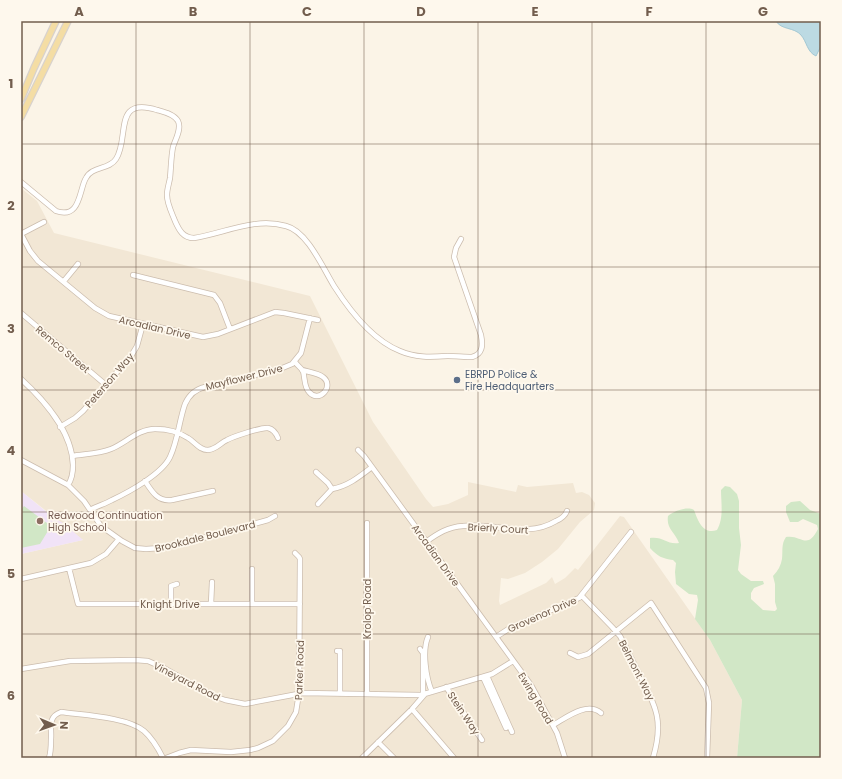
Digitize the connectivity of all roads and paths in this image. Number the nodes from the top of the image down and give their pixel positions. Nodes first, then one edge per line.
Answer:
1 (56, 21) edge
2 (68, 21) edge
3 (21, 98) edge
4 (21, 117) edge
5 (21, 182) edge
6 (44, 222) dead end
7 (21, 234) edge
8 (461, 239) dead end
9 (78, 264) dead end
10 (133, 275) dead end
11 (64, 281) junction
12 (21, 313) edge
13 (310, 318) junction
14 (318, 320) dead end
15 (143, 324) junction
16 (230, 329) junction
17 (295, 362) junction
18 (302, 370) junction
19 (21, 379) edge
20 (106, 385) junction
21 (60, 426) junction
22 (177, 433) junction
23 (278, 438) dead end
24 (358, 450) dead end
25 (72, 456) junction
26 (21, 460) edge
27 (372, 467) junction
28 (316, 472) dead end
29 (145, 481) junction
30 (68, 485) junction
31 (332, 489) junction
32 (213, 491) dead end
33 (318, 504) dead end
34 (90, 510) junction
35 (567, 511) dead end
36 (275, 516) dead end
37 (366, 523) dead end
38 (632, 532) dead end
39 (119, 539) junction
40 (426, 542) junction
41 (295, 554) dead end
42 (69, 568) junction
43 (252, 569) dead end
44 (21, 579) edge
45 (212, 582) dead end
46 (177, 584) dead end
47 (582, 596) junction
48 (171, 604) junction
49 (212, 604) junction
50 (252, 604) junction
51 (300, 604) junction
52 (616, 631) junction
53 (496, 637) junction
54 (428, 638) dead end
55 (420, 649) dead end
56 (337, 651) dead end
57 (570, 653) dead end
58 (513, 661) junction
59 (21, 669) edge
60 (485, 676) junction
61 (446, 687) junction
62 (432, 692) junction
63 (300, 693) junction
64 (340, 694) junction
65 (367, 694) junction
66 (424, 694) junction
67 (412, 709) junction
68 (601, 713) dead end
69 (553, 725) junction
70 (506, 728) dead end
71 (512, 732) dead end
72 (482, 740) dead end
73 (378, 742) junction
74 (49, 758) edge
75 (165, 758) edge
76 (362, 758) edge
77 (394, 758) edge
78 (454, 758) edge
79 (565, 758) edge
80 (653, 758) edge
81 (707, 758) edge

1 - 3 main road
2 - 4 main road
5 - 8 street
6 - 7 street
7 - 11 street, Arcadian Drive
9 - 11 street
10 - 16 street
11 - 15 street, Arcadian Drive
12 - 20 street, Remco Street
13 - 14 street, Arcadian Drive
13 - 16 street, Arcadian Drive
13 - 17 street, Mayflower Drive
15 - 16 street, Arcadian Drive
15 - 20 street, Peterson Way
17 - 18 street
17 - 22 street, Mayflower Drive
18 - 18 street
19 - 21 street
20 - 21 street, Peterson Way
21 - 25 street
22 - 23 street
22 - 25 street
22 - 29 street, Mayflower Drive
24 - 27 street, Arcadian Drive
25 - 30 street
26 - 30 street, Brookdale Boulevard
27 - 31 street
27 - 40 street, Arcadian Drive
28 - 31 street
29 - 32 street
29 - 34 street, Mayflower Drive
30 - 34 street, Brookdale Boulevard
31 - 33 street
34 - 39 street, Brookdale Boulevard
35 - 40 street, Brierly Court
36 - 39 street, Brookdale Boulevard
37 - 65 street, Krolop Road
38 - 47 street, Grovenor Drive
39 - 42 street
40 - 53 street, Arcadian Drive
41 - 51 street, Parker Road
42 - 44 street
42 - 48 street, Knight Drive
43 - 50 street
45 - 49 street
46 - 48 street
47 - 52 street, Belmont Way
47 - 53 street, Grovenor Drive
48 - 49 street, Knight Drive
49 - 50 street, Knight Drive
50 - 51 street, Knight Drive
51 - 63 street, Parker Road
52 - 57 street
52 - 80 street, Belmont Way
52 - 81 street
53 - 58 street, Arcadian Drive
54 - 62 street
55 - 66 street
56 - 64 street
58 - 60 street, Ewing Road
58 - 69 street, Ewing Road
59 - 63 street, Vineyard Road
60 - 61 street, Ewing Road
60 - 70 street
60 - 71 street
61 - 62 street, Ewing Road
61 - 72 street, Stein Way
62 - 66 street, Ewing Road
63 - 64 street, Vineyard Road
63 - 75 street, Parker Road
64 - 65 street, Vineyard Road
65 - 66 street, Vineyard Road
66 - 67 street
67 - 73 street
67 - 78 street
68 - 69 street
69 - 79 street, Ewing Road
73 - 76 street
73 - 77 street
74 - 75 street

